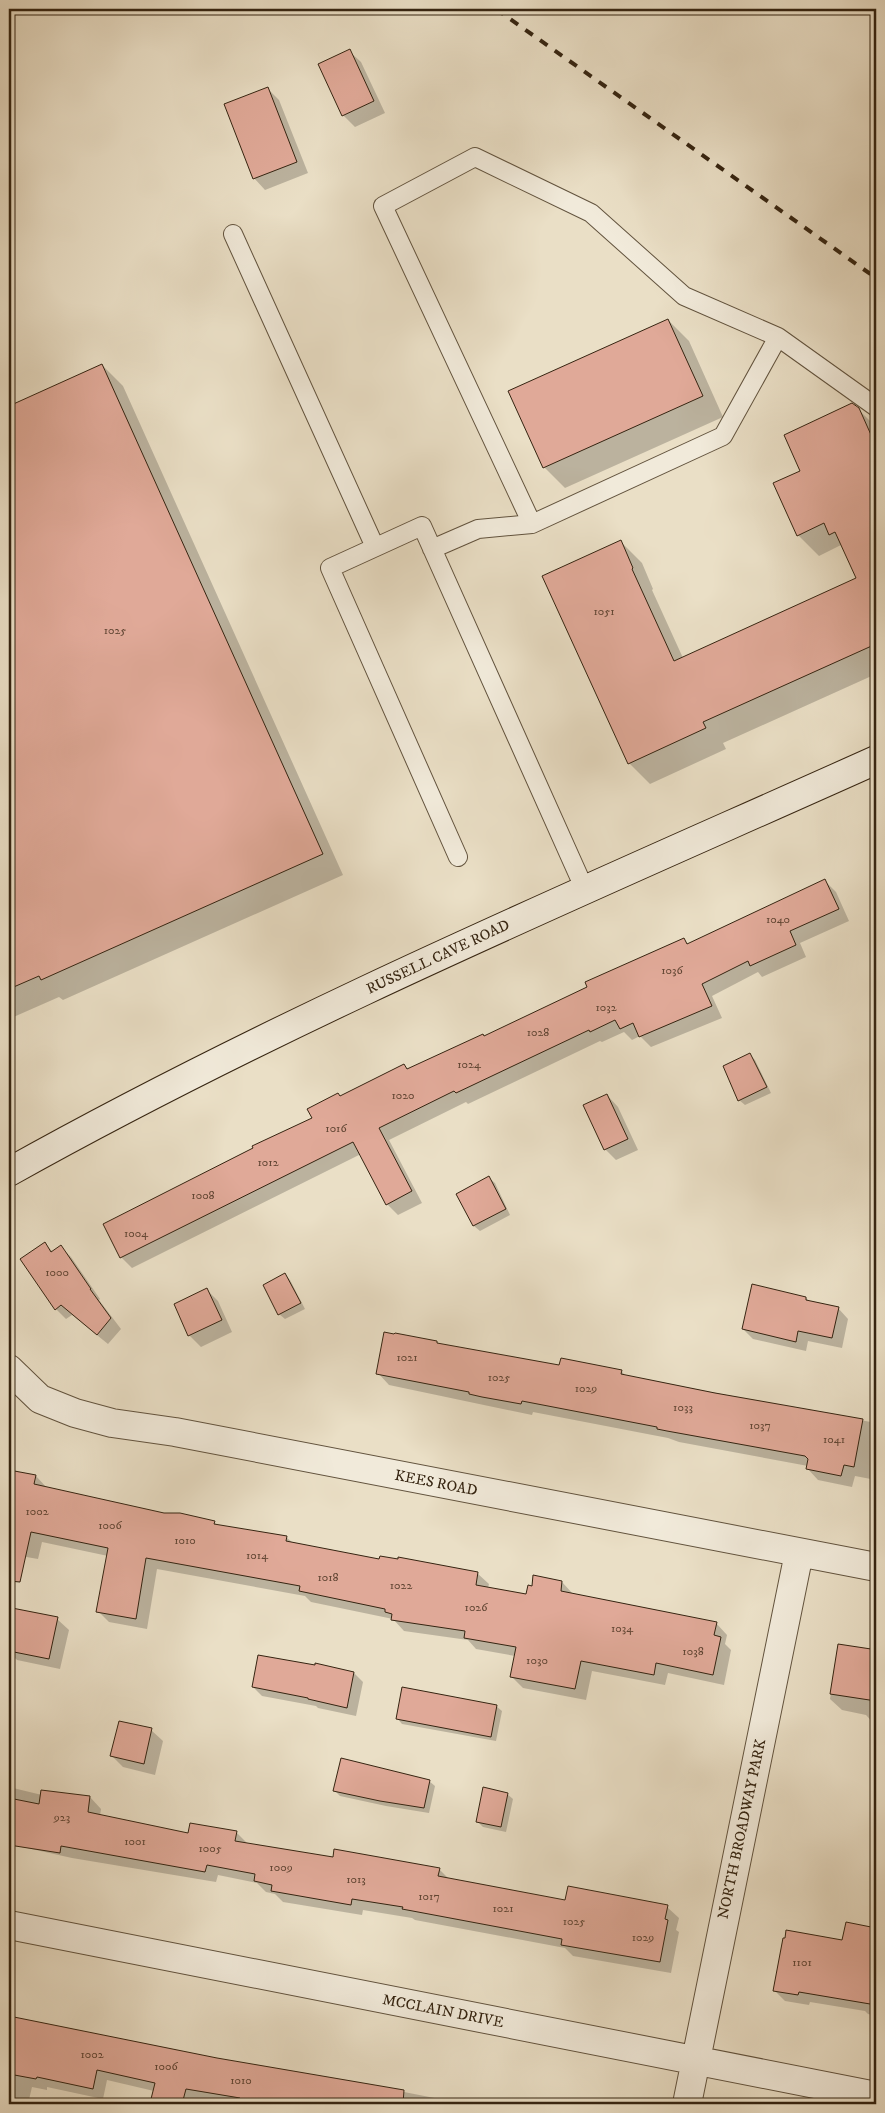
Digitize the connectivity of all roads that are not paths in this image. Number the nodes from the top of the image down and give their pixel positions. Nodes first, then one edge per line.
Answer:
1 (233, 234) dead end
2 (778, 337) junction
3 (876, 406) edge
4 (532, 524) junction
5 (375, 547) junction
6 (432, 549) junction
7 (876, 760) edge
8 (458, 857) dead end
9 (585, 890) junction
10 (9, 1172) edge
11 (9, 1369) edge
12 (799, 1553) junction
13 (876, 1567) edge
14 (9, 1925) edge
15 (695, 2060) junction
16 (876, 2096) edge
17 (687, 2104) edge

1 - 5 lane
2 - 3 lane
2 - 4 lane
2 - 4 lane
4 - 6 lane
5 - 6 lane
5 - 8 lane
6 - 9 lane
7 - 9 street, RUSSELL CAVE ROAD
9 - 10 street, RUSSELL CAVE ROAD
11 - 12 street, KEES ROAD
12 - 13 street, KEES ROAD
12 - 15 street, NORTH BROADWAY PARK
14 - 15 street, MCCLAIN DRIVE
15 - 16 street, MCCLAIN DRIVE
15 - 17 street, NORTH BROADWAY PARK

